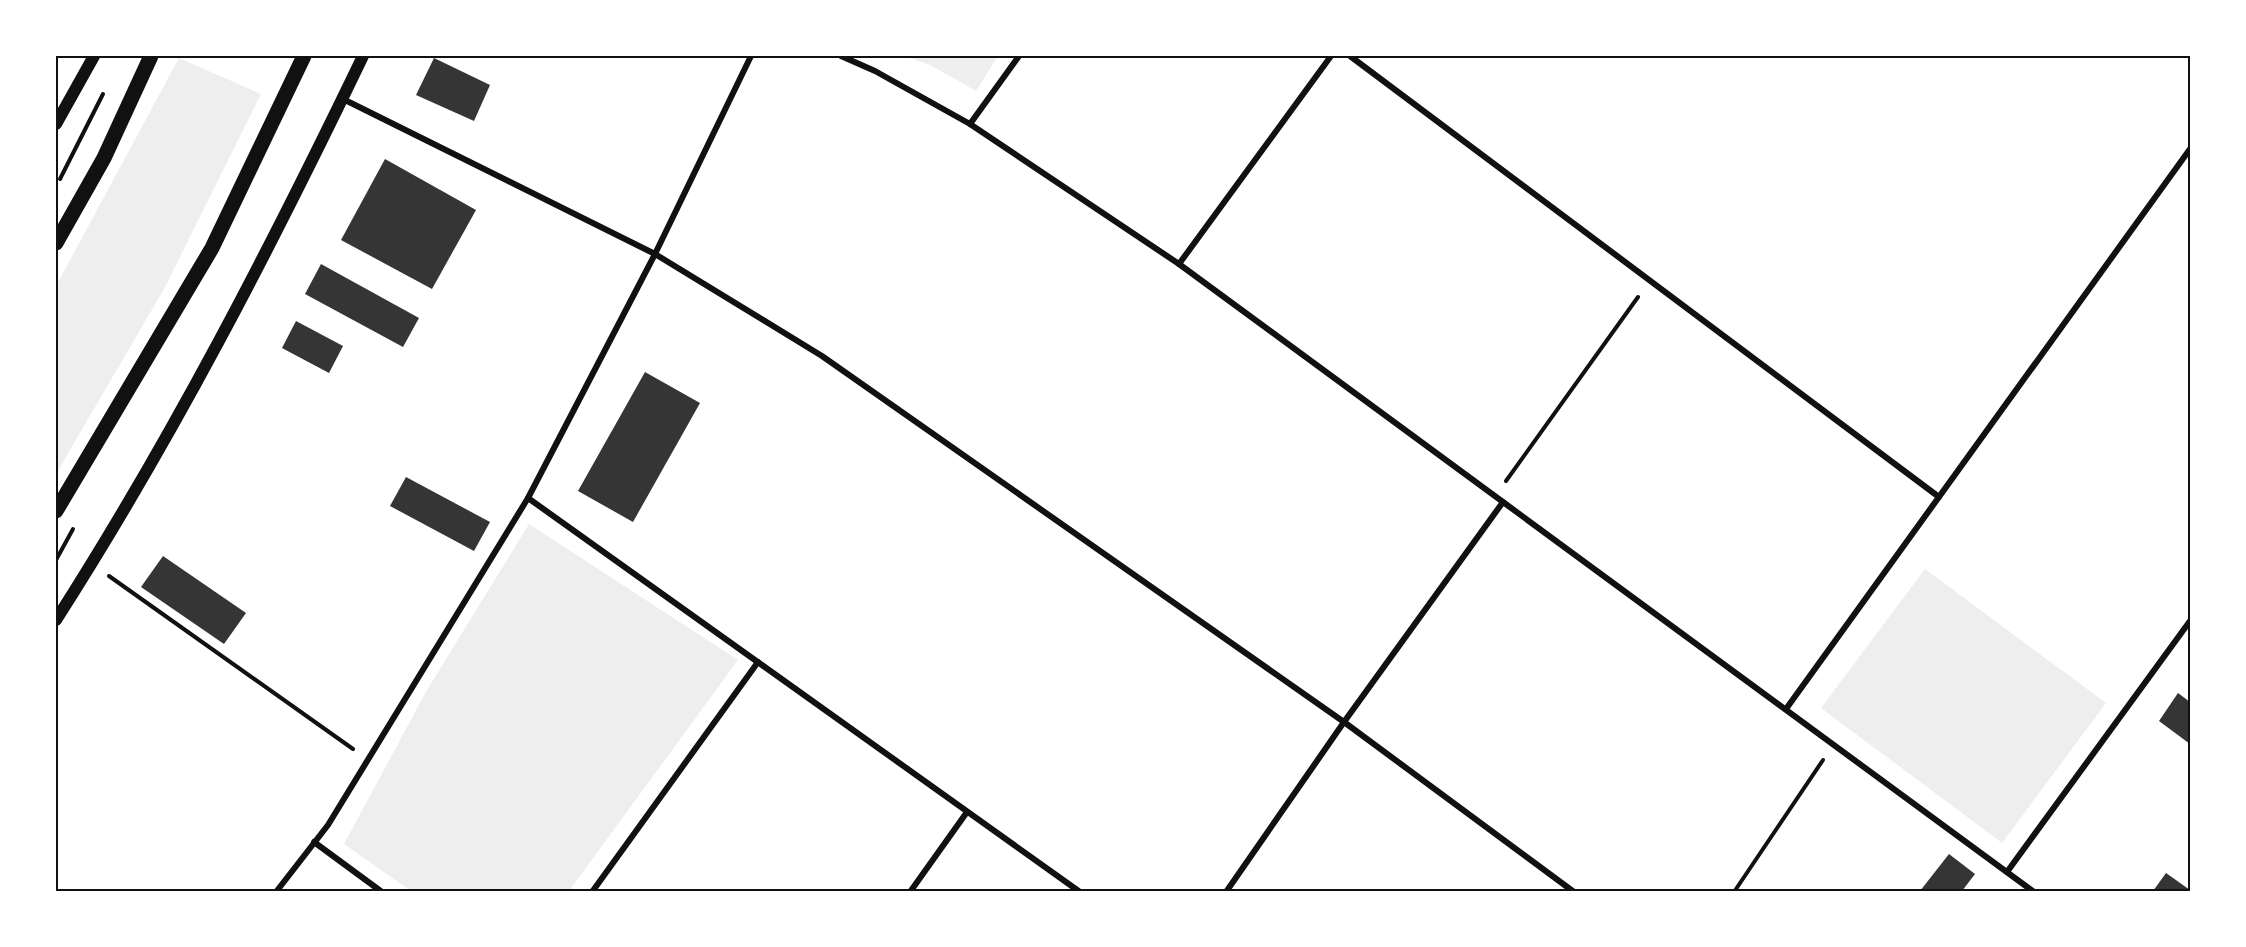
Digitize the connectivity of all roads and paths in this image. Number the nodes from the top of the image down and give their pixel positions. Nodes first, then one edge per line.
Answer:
1 (94, 56) edge
2 (151, 56) edge
3 (304, 56) edge
4 (363, 56) edge
5 (751, 56) edge
6 (841, 56) edge
7 (1019, 56) edge
8 (1331, 56) edge
9 (1350, 56) edge
10 (106, 88) dead end
11 (343, 99) junction
12 (56, 124) edge
13 (970, 124) junction
14 (2190, 149) edge
15 (56, 188) edge
16 (56, 243) edge
17 (655, 254) junction
18 (1179, 264) junction
19 (1649, 280) junction
20 (1496, 496) junction
21 (1939, 497) junction
22 (528, 498) junction
23 (1503, 502) junction
24 (56, 511) edge
25 (92, 564) junction
26 (56, 620) edge
27 (2190, 621) edge
28 (758, 662) junction
29 (1786, 709) junction
30 (1344, 722) junction
31 (1833, 744) junction
32 (368, 760) junction
33 (967, 812) junction
34 (314, 842) junction
35 (2007, 872) junction
36 (276, 891) edge
37 (382, 891) edge
38 (592, 891) edge
39 (910, 891) edge
40 (1080, 891) edge
41 (1226, 891) edge
42 (1574, 891) edge
43 (1734, 891) edge
44 (2034, 891) edge

1 - 12 main road
2 - 16 main road
3 - 24 main road
4 - 11 main road
5 - 17 street
6 - 13 street
7 - 13 street
8 - 18 street
9 - 19 street
10 - 15 path
11 - 17 street
11 - 25 main road
13 - 18 street
14 - 21 street
17 - 22 street
17 - 30 street
18 - 20 street
19 - 20 path
19 - 21 street
20 - 23 street
21 - 29 street
22 - 28 street
22 - 32 street
23 - 29 street
23 - 30 street
25 - 26 main road
25 - 32 path
27 - 35 street
28 - 33 street
28 - 38 street
29 - 31 street
30 - 41 street
30 - 42 street
31 - 35 street
31 - 43 path
32 - 34 street
33 - 39 street
33 - 40 street
34 - 36 street
34 - 37 street
35 - 44 street

